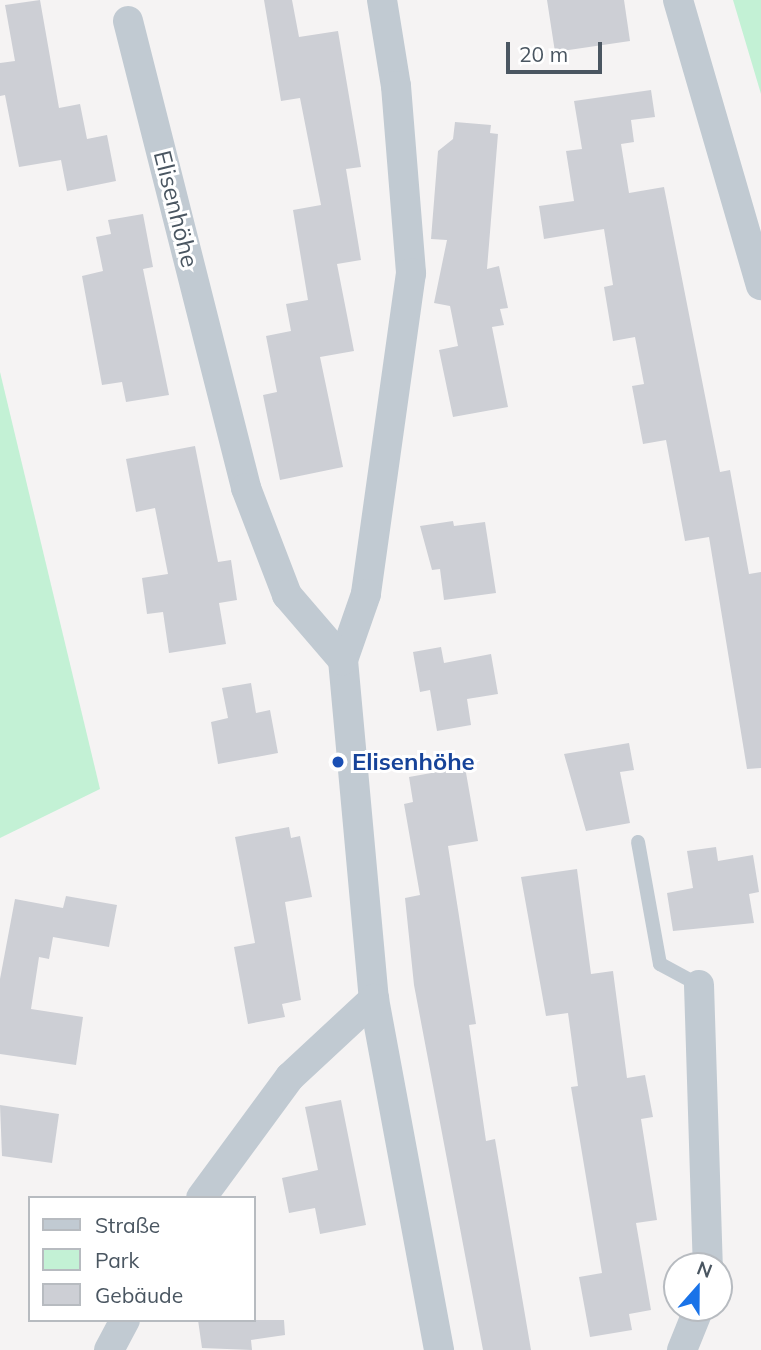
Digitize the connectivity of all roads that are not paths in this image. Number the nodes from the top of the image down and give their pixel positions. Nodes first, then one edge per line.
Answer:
1 (382, 0) edge
2 (678, 0) edge
3 (128, 21) dead end
4 (761, 285) edge
5 (343, 660) junction
6 (638, 842) dead end
7 (699, 985) joint
8 (373, 999) junction
9 (202, 1196) edge
10 (708, 1252) edge
11 (124, 1322) edge
12 (693, 1322) edge
13 (109, 1350) edge
14 (439, 1350) edge
15 (681, 1350) edge

1 - 5 street
2 - 4 street
3 - 5 street, Elisenhöhe
5 - 8 street
6 - 7 lane
7 - 10 street
8 - 9 street
8 - 14 street
11 - 13 street
12 - 15 street

